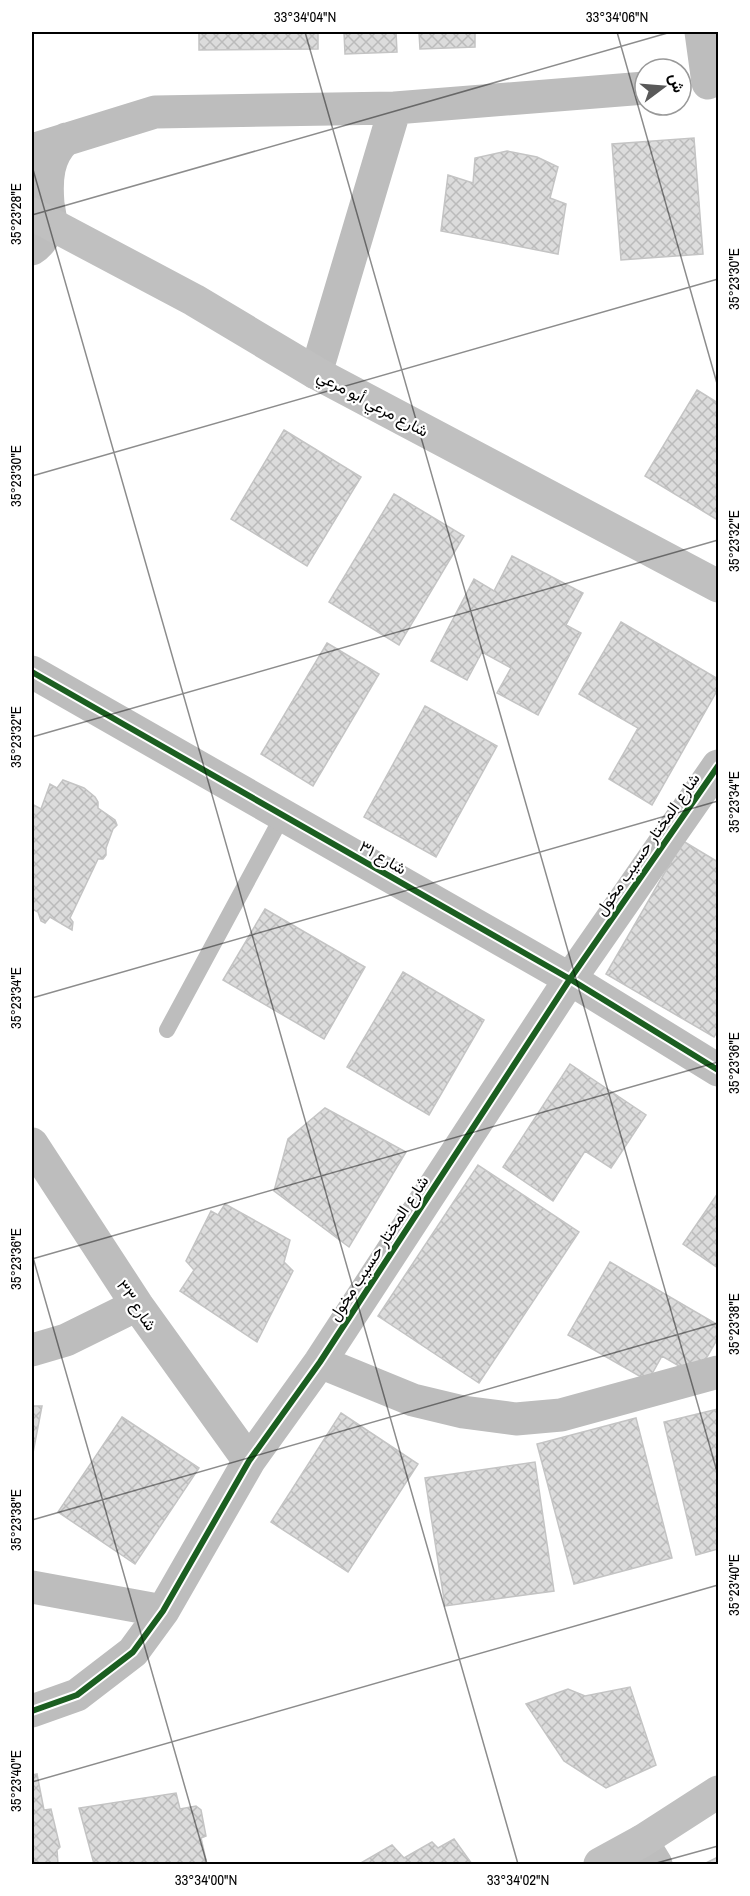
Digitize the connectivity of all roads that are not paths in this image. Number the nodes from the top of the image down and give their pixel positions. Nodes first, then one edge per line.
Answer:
1 (701, 32) edge
2 (702, 84) edge
3 (633, 89) edge
4 (395, 108) junction
5 (66, 139) junction
6 (32, 150) edge
7 (38, 229) edge
8 (316, 373) junction
9 (718, 586) edge
10 (32, 672) edge
11 (718, 765) edge
12 (283, 815) junction
13 (570, 979) junction
14 (167, 1030) dead end
15 (718, 1070) edge
16 (32, 1144) edge
17 (137, 1305) junction
18 (32, 1350) edge
19 (320, 1362) junction
20 (718, 1372) edge
21 (249, 1461) junction
22 (32, 1587) edge
23 (163, 1611) junction
24 (32, 1711) edge
25 (718, 1792) edge
26 (649, 1853) edge
27 (600, 1864) edge

1 - 2 street
3 - 4 street
4 - 5 street
4 - 8 street
5 - 6 street
5 - 7 street
7 - 8 main road, شارع مرعي أبو مرعي
8 - 9 main road, شارع مرعي أبو مرعي
10 - 12 street, شارع ٣١
11 - 13 street, شارع المختار حسيب مخول
12 - 13 street, شارع ٣١
12 - 14 lane
13 - 15 street, شارع ٣١
13 - 19 street, شارع المختار حسيب مخول
16 - 17 street, شارع ٣٣
17 - 18 street
17 - 21 street, شارع ٣٣
19 - 20 street
19 - 21 street, شارع المختار حسيب مخول
21 - 23 street, شارع المختار حسيب مخول
22 - 23 street
23 - 24 street, شارع المختار حسيب مخول
25 - 26 main road
26 - 27 main road

